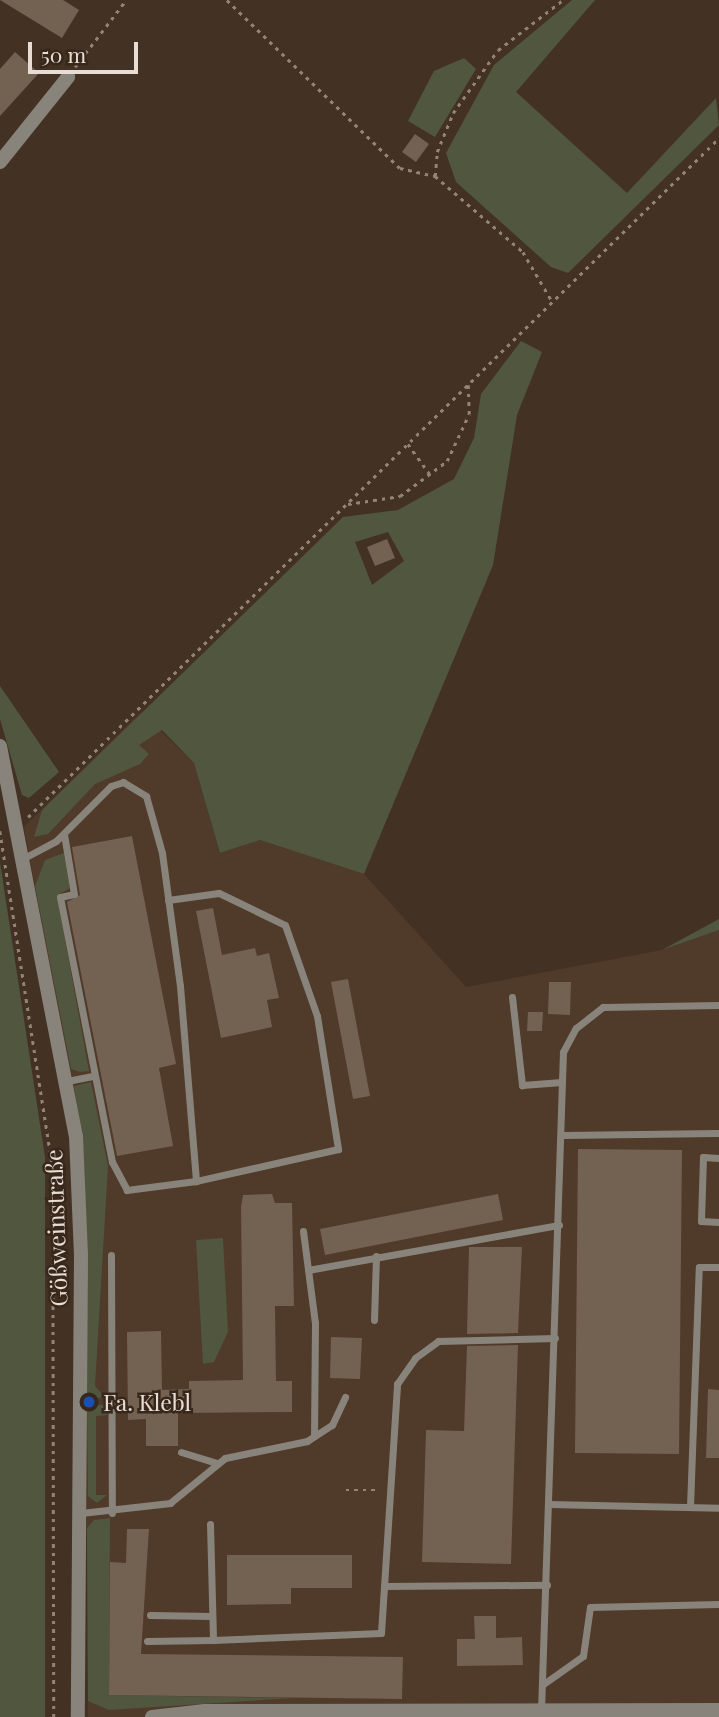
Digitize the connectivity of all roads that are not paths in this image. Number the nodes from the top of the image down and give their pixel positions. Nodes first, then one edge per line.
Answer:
1 (68, 77) road end
2 (0, 162) edge
3 (0, 746) edge
4 (64, 834) junction
5 (24, 858) junction
6 (168, 900) junction
7 (512, 997) dead end
8 (719, 1005) edge
9 (93, 1076) junction
10 (67, 1081) junction
11 (562, 1082) junction
12 (719, 1133) edge
13 (561, 1135) junction
14 (719, 1158) edge
15 (195, 1181) junction
16 (719, 1222) edge
17 (559, 1225) junction
18 (303, 1231) dead end
19 (111, 1255) dead end
20 (376, 1256) junction
21 (719, 1267) edge
22 (308, 1270) junction
23 (374, 1320) dead end
24 (555, 1338) junction
25 (345, 1397) dead end
26 (314, 1436) junction
27 (181, 1452) dead end
28 (216, 1463) junction
29 (549, 1504) junction
30 (690, 1507) junction
31 (719, 1508) edge
32 (82, 1513) junction
33 (112, 1513) junction
34 (210, 1524) dead end
35 (384, 1586) junction
36 (547, 1586) junction
37 (719, 1604) edge
38 (150, 1615) dead end
39 (212, 1615) junction
40 (213, 1640) junction
41 (148, 1641) dead end
42 (542, 1685) junction
43 (719, 1710) edge
44 (541, 1711) junction
45 (78, 1717) edge
46 (152, 1717) edge

1 - 2 street
3 - 5 street, Gößweinstraße
4 - 5 lane
4 - 6 lane
4 - 9 lane
5 - 10 street, Gößweinstraße
6 - 15 lane
6 - 15 lane
7 - 11 lane
8 - 11 lane
9 - 10 lane
9 - 15 lane
10 - 32 street, Gößweinstraße
11 - 13 lane
12 - 13 lane
13 - 17 lane
14 - 16 lane
17 - 20 lane
17 - 24 lane
18 - 22 lane
19 - 33 lane
20 - 22 lane
20 - 23 lane
21 - 30 lane
22 - 26 lane
24 - 29 lane
24 - 35 lane
25 - 26 lane
26 - 28 lane
27 - 28 lane
28 - 33 lane
29 - 30 lane
29 - 36 lane
30 - 31 lane
32 - 33 lane
32 - 45 street, Gößweinstraße
34 - 39 lane
35 - 36 lane
35 - 40 lane
36 - 42 lane
37 - 42 lane
38 - 39 lane
39 - 40 lane
40 - 41 lane
42 - 44 lane
43 - 44 street
44 - 46 street

